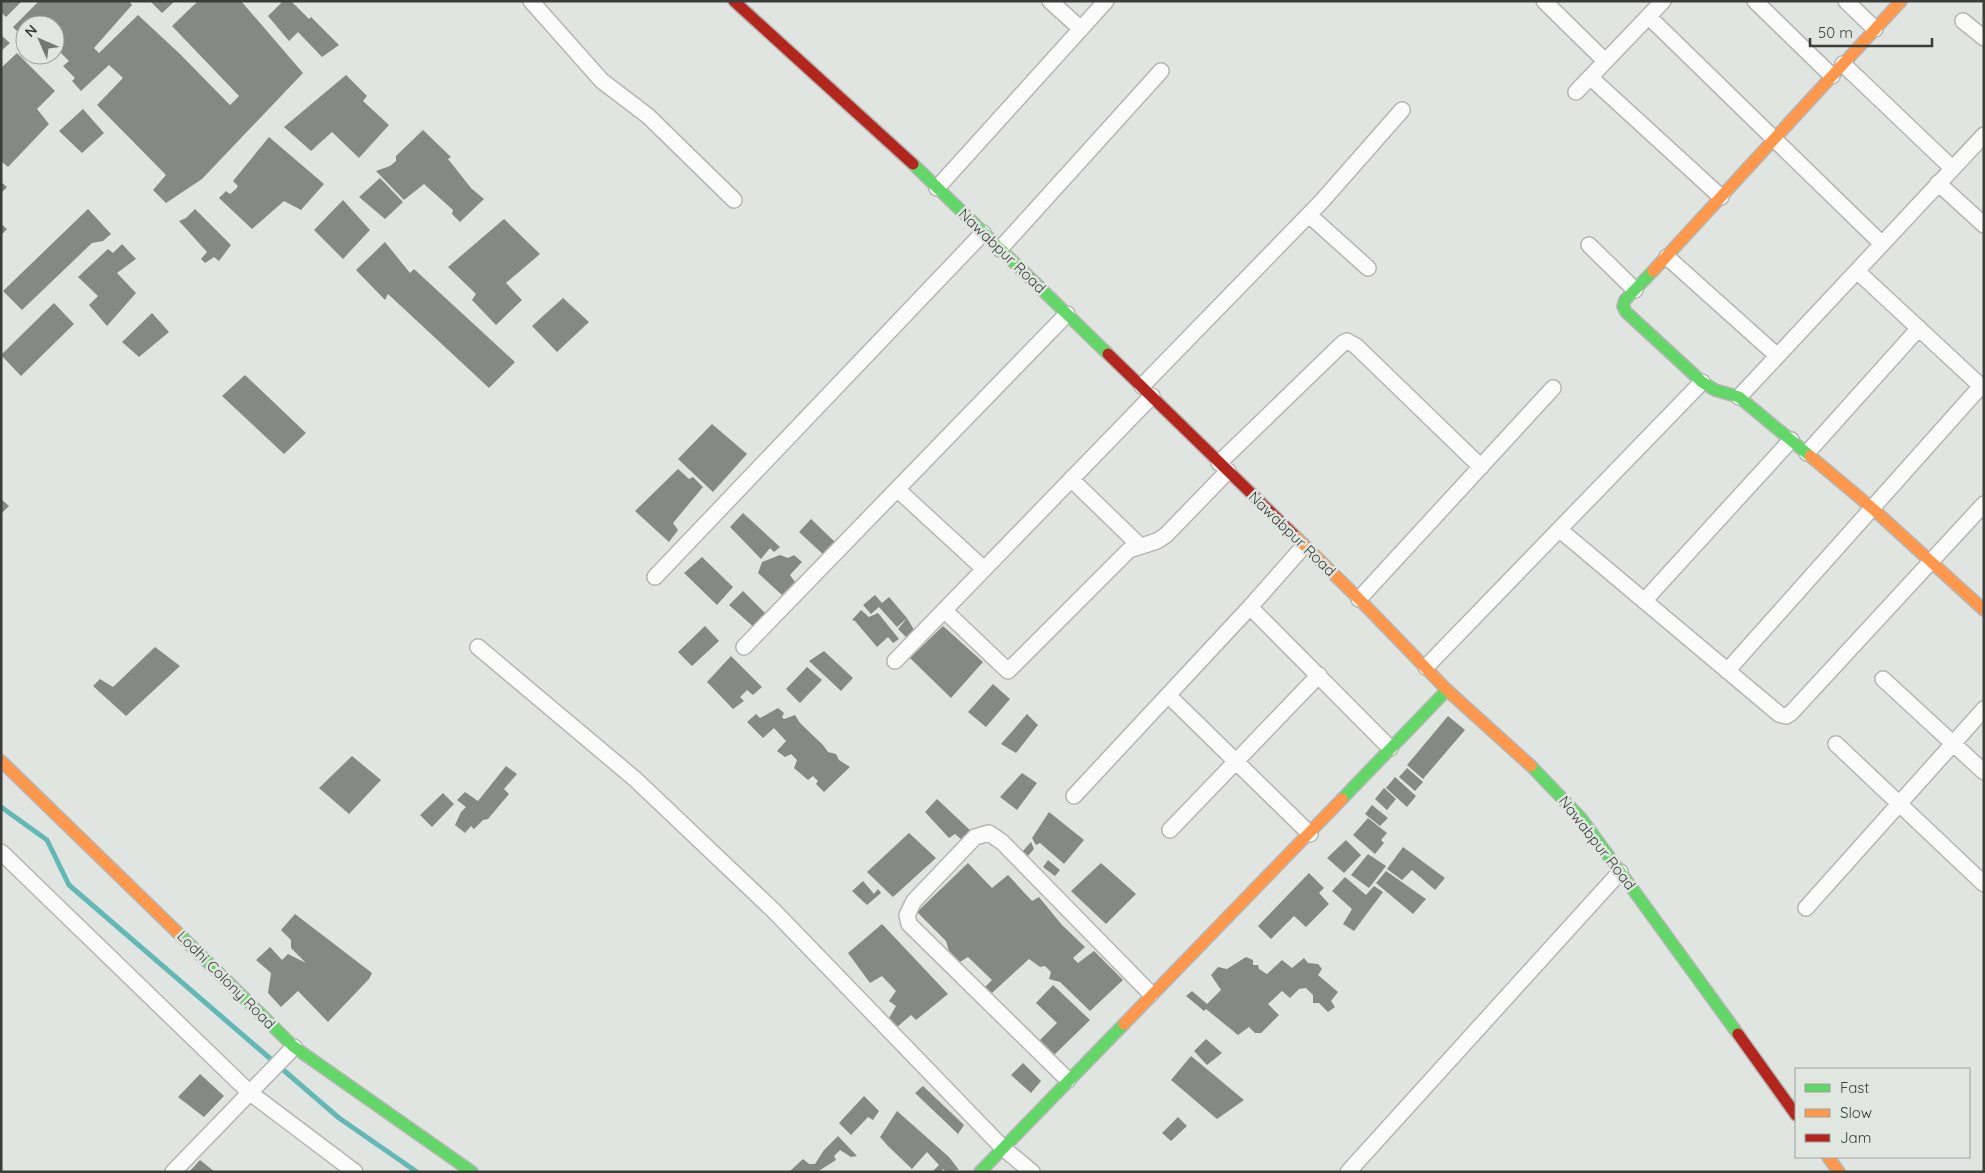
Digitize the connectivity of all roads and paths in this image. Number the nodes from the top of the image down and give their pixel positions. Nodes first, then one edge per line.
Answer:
1 (531, 1) edge
2 (734, 1) edge
3 (1050, 1) edge
4 (1106, 1) edge
5 (1544, 1) edge
6 (1663, 1) edge
7 (1755, 1) edge
8 (1846, 1) edge
9 (1901, 1) edge
10 (1649, 17) junction
11 (1963, 21) dead end
12 (1081, 29) junction
13 (1875, 29) junction
14 (1984, 38) edge
15 (1605, 62) junction
16 (1843, 64) junction
17 (1161, 71) dead end
18 (1832, 76) junction
19 (1590, 77) junction
20 (1576, 92) dead end
21 (1402, 110) dead end
22 (1984, 134) edge
23 (1774, 140) junction
24 (1952, 168) junction
25 (1938, 183) junction
26 (937, 188) junction
27 (1721, 197) junction
28 (734, 200) dead end
29 (1309, 215) junction
30 (1984, 225) edge
31 (983, 233) junction
32 (1882, 244) junction
33 (1589, 245) dead end
34 (1000, 248) junction
35 (1667, 257) junction
36 (1368, 268) dead end
37 (1857, 271) junction
38 (1635, 290) junction
39 (1067, 314) junction
40 (1919, 328) junction
41 (1773, 352) dead end
42 (1702, 382) junction
43 (1553, 388) dead end
44 (1982, 388) edge
45 (1147, 391) junction
46 (1739, 397) junction
47 (1791, 440) junction
48 (1807, 453) junction
49 (1224, 467) junction
50 (1481, 467) junction
51 (1071, 479) junction
52 (897, 489) junction
53 (1984, 504) edge
54 (1872, 508) junction
55 (1560, 530) junction
56 (1139, 546) junction
57 (1303, 547) junction
58 (1931, 561) junction
59 (984, 569) junction
60 (655, 577) dead end
61 (1358, 599) junction
62 (1644, 601) junction
63 (1250, 607) junction
64 (944, 610) junction
65 (1984, 610) edge
66 (478, 647) dead end
67 (744, 648) dead end
68 (895, 661) dead end
69 (1426, 668) junction
70 (1727, 671) junction
71 (1319, 675) junction
72 (1883, 679) dead end
73 (1447, 690) junction
74 (1168, 695) junction
75 (1984, 709) edge
76 (1836, 744) dead end
77 (1953, 744) junction
78 (1390, 748) junction
79 (1, 761) edge
80 (1237, 761) junction
81 (1984, 772) edge
82 (1074, 796) dead end
83 (1899, 804) junction
84 (1170, 830) dead end
85 (1310, 834) junction
86 (1, 852) edge
87 (1620, 872) junction
88 (1984, 884) edge
89 (1806, 908) dead end
90 (1151, 994) junction
91 (290, 1052) junction
92 (1068, 1080) junction
93 (249, 1092) junction
94 (1795, 1114) edge
95 (1003, 1148) junction
96 (1829, 1158) edge
97 (173, 1172) edge
98 (355, 1172) edge
99 (472, 1172) edge
100 (980, 1172) edge
101 (1032, 1172) edge
102 (1348, 1172) edge
103 (1839, 1172) edge

1 - 28 street
2 - 26 street, Nawabpur Road
3 - 12 street
4 - 12 street
5 - 15 street
6 - 10 street
7 - 18 street
8 - 13 street
9 - 13 street
10 - 15 street
10 - 23 street
11 - 14 street
12 - 26 street
13 - 16 street
15 - 19 street
16 - 18 street
16 - 24 street
17 - 34 street
18 - 23 street
19 - 20 street
19 - 27 street
21 - 29 street
22 - 24 street
23 - 27 street
23 - 32 street
24 - 25 street
25 - 30 street
25 - 32 street
26 - 31 street, Nawabpur Road
27 - 35 street
29 - 36 street
29 - 45 street
31 - 34 street, Nawabpur Road
31 - 60 street
32 - 37 street
33 - 38 street
34 - 39 street, Nawabpur Road
35 - 38 street
35 - 41 street
37 - 40 street
37 - 46 street
38 - 42 street
39 - 45 street, Nawabpur Road
39 - 52 street
40 - 44 street
40 - 48 street
42 - 46 street
42 - 55 street
43 - 50 street
44 - 54 street
45 - 49 street, Nawabpur Road
45 - 51 street
46 - 47 street
47 - 48 street
47 - 62 street
48 - 54 street
49 - 50 street
49 - 56 street
49 - 57 street, Nawabpur Road
50 - 61 street
51 - 56 street
51 - 59 street
52 - 59 street
52 - 67 street
53 - 58 street
54 - 58 street
54 - 70 street
55 - 62 street
55 - 69 street
56 - 64 street
57 - 61 street, Nawabpur Road
57 - 63 street
58 - 65 street
58 - 70 street
59 - 64 street
61 - 69 street, Nawabpur Road
62 - 70 street
63 - 71 street
63 - 74 street
64 - 68 street
66 - 95 street
69 - 73 street, Nawabpur Road
71 - 78 street
71 - 80 street
72 - 77 street
73 - 78 street
73 - 87 street, Nawabpur Road
74 - 80 street
74 - 82 street
75 - 77 street
76 - 83 street
77 - 81 street
77 - 83 street
78 - 85 street
79 - 91 street, Lodhi Colony Road
80 - 84 street
80 - 85 street
83 - 88 street
83 - 89 street
85 - 90 street
86 - 93 street
87 - 94 street, Nawabpur Road
87 - 102 street
90 - 92 street
90 - 92 street
91 - 93 street
91 - 99 street, Lodhi Colony Road
92 - 95 street
93 - 97 street
93 - 98 street
95 - 100 street
95 - 101 street
96 - 103 street

